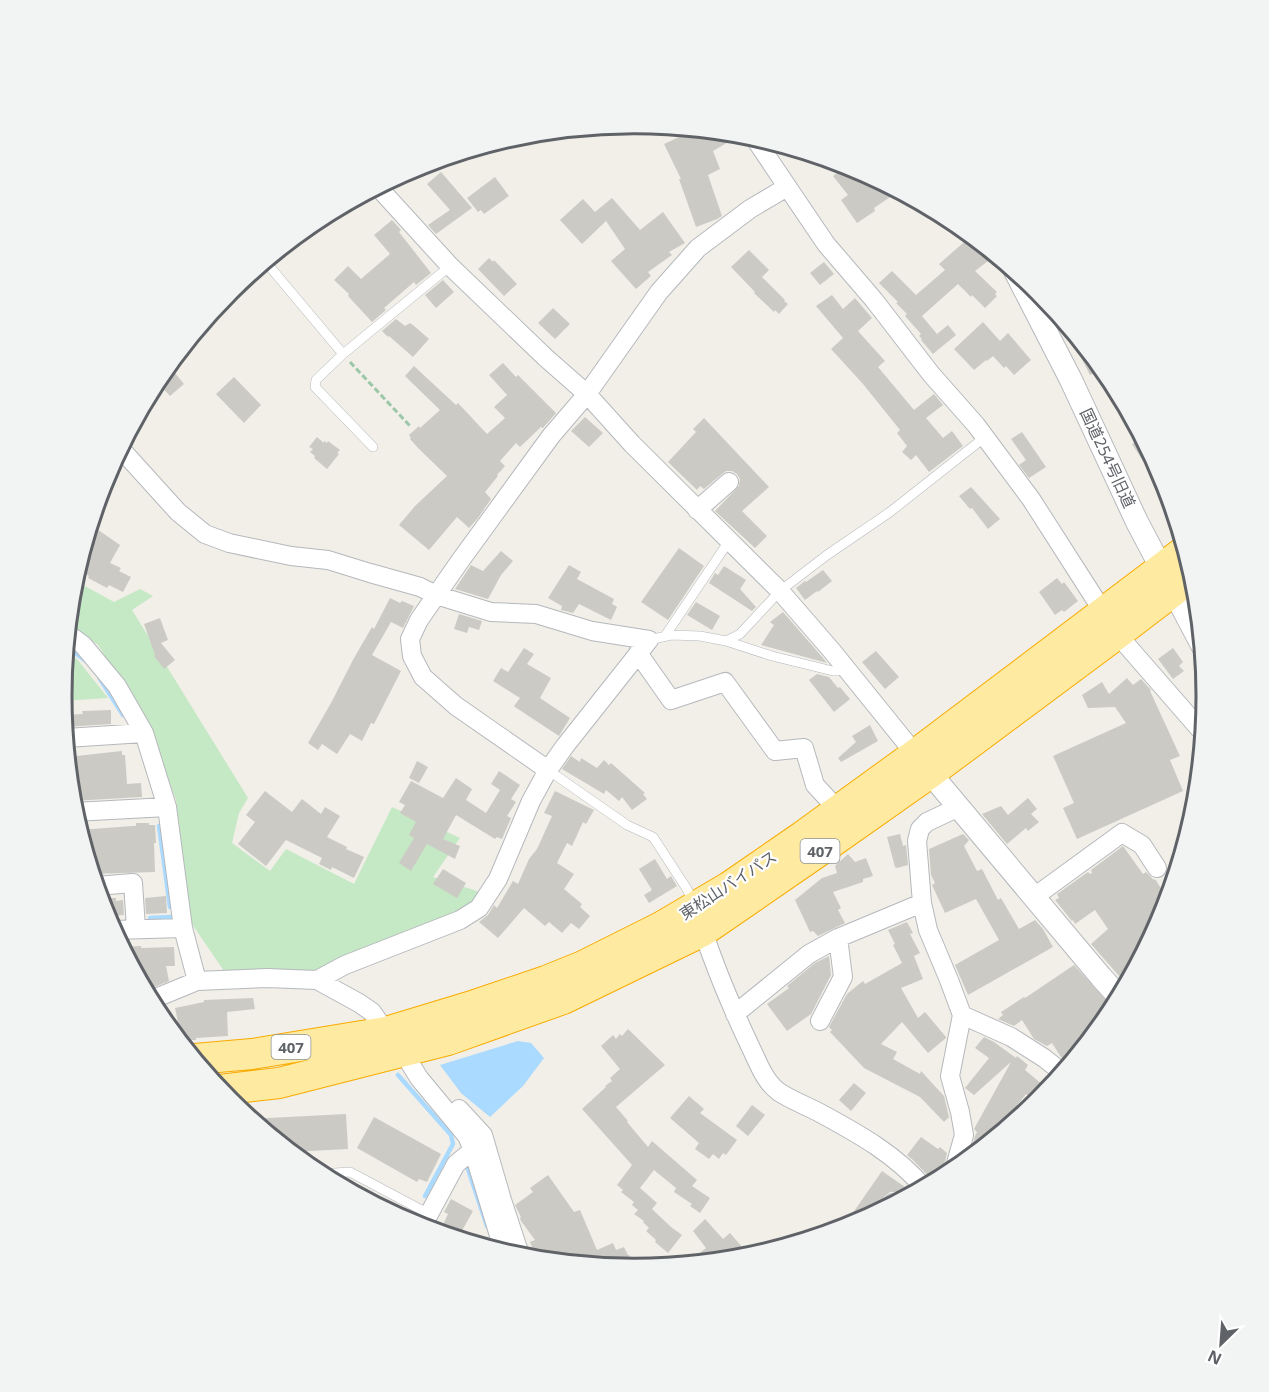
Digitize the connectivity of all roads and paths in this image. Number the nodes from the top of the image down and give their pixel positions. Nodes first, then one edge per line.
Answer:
1 (761, 148) edge
2 (787, 187) junction
3 (384, 193) edge
4 (271, 267) edge
5 (450, 267) junction
6 (1029, 295) edge
7 (343, 354) junction
8 (587, 393) junction
9 (411, 428) dead end
10 (985, 437) junction
11 (373, 447) dead end
12 (126, 455) edge
13 (729, 482) dead end
14 (697, 510) junction
15 (729, 541) junction
16 (1181, 564) edge
17 (1176, 579) edge
18 (780, 591) junction
19 (436, 595) junction
20 (1191, 617) edge
21 (1111, 623) junction
22 (75, 639) edge
23 (726, 641) junction
24 (650, 643) junction
25 (844, 667) junction
26 (1196, 725) edge
27 (144, 732) junction
28 (73, 737) edge
29 (923, 763) junction
30 (548, 770) junction
31 (166, 807) junction
32 (959, 807) junction
33 (838, 810) junction
34 (84, 811) edge
35 (1157, 868) dead end
36 (105, 885) edge
37 (1034, 897) junction
38 (922, 903) junction
39 (699, 919) junction
40 (136, 928) junction
41 (183, 928) junction
42 (123, 929) edge
43 (838, 938) junction
44 (317, 980) junction
45 (196, 981) junction
46 (1113, 991) edge
47 (159, 997) edge
48 (735, 1014) junction
49 (962, 1016) junction
50 (820, 1021) dead end
51 (395, 1042) junction
52 (205, 1058) edge
53 (1056, 1068) edge
54 (419, 1078) junction
55 (232, 1089) edge
56 (473, 1150) junction
57 (958, 1156) edge
58 (336, 1173) edge
59 (919, 1181) edge
60 (416, 1215) edge
61 (427, 1219) edge
62 (499, 1241) edge
63 (517, 1246) edge

1 - 2 street
2 - 8 street
2 - 10 street
3 - 5 street
4 - 7 lane
5 - 7 lane
5 - 8 street
6 - 17 street, 国道254号旧道
7 - 9 path
7 - 11 lane
8 - 14 street
8 - 19 street
10 - 18 lane
10 - 21 street
12 - 19 street
13 - 14 street
14 - 15 street
15 - 18 street
15 - 24 lane
16 - 17 highway, 東松山バイパス / 407
17 - 20 street, 国道254号旧道
17 - 21 highway, 東松山バイパス / 407
18 - 23 lane
18 - 25 street
19 - 24 street
19 - 30 street
21 - 26 street
21 - 29 highway, 東松山バイパス / 407
22 - 27 street
23 - 24 lane
23 - 25 lane
24 - 30 street
24 - 33 street
25 - 29 street
27 - 28 street
27 - 31 street
29 - 32 street
29 - 33 highway, 東松山バイパス / 407
29 - 39 highway, 東松山バイパス / 407
30 - 39 lane
30 - 44 street
31 - 34 street
31 - 41 street
32 - 37 street
32 - 38 street
33 - 39 highway, 東松山バイパス / 407
35 - 37 street
36 - 40 street
37 - 46 street
38 - 43 street
38 - 49 street
39 - 48 street
39 - 51 highway, 東松山バイパス / 407
40 - 41 street
40 - 42 street
41 - 45 street
43 - 48 street
43 - 50 street
44 - 45 street
44 - 51 street
45 - 47 street
48 - 59 street
49 - 53 street
49 - 57 street
51 - 52 highway, 東松山バイパス / 407
51 - 54 street
51 - 55 highway, 東松山バイパス / 407
54 - 56 street
54 - 63 street
56 - 61 street
56 - 62 street
58 - 60 lane

